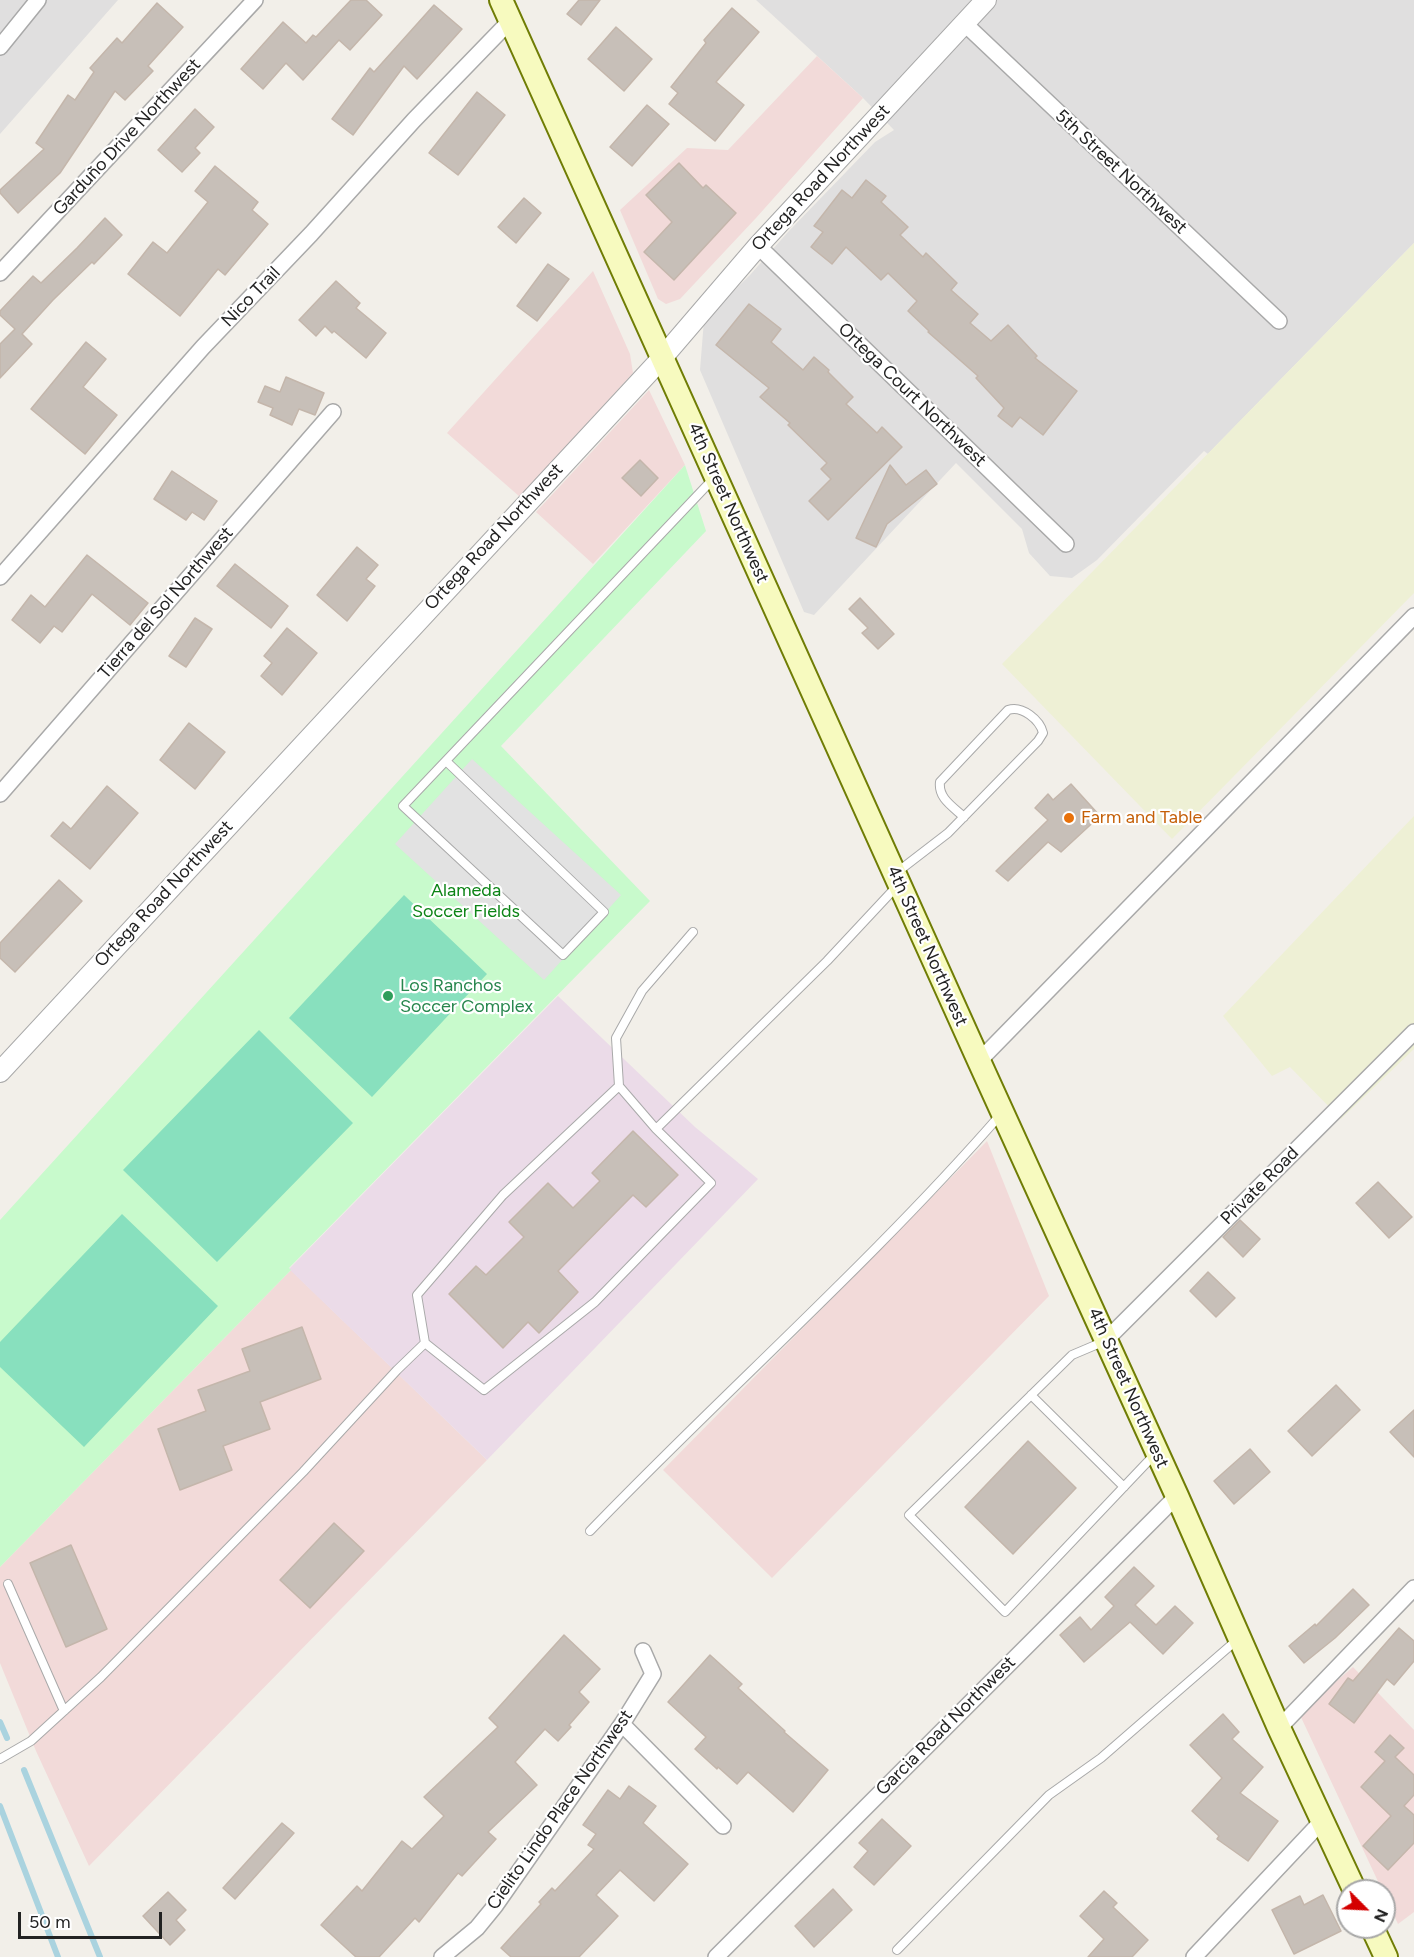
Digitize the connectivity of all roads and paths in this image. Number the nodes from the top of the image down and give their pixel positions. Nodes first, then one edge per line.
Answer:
1 (38, 0) edge
2 (255, 0) edge
3 (501, 0) edge
4 (986, 0) edge
5 (509, 22) junction
6 (964, 23) junction
7 (0, 47) edge
8 (758, 246) junction
9 (0, 273) edge
10 (1279, 321) dead end
11 (662, 358) junction
12 (333, 412) dead end
13 (716, 476) junction
14 (1066, 543) dead end
15 (0, 578) edge
16 (1414, 616) edge
17 (446, 761) junction
18 (0, 794) edge
19 (964, 817) junction
20 (897, 879) junction
21 (693, 932) dead end
22 (1414, 1032) edge
23 (979, 1061) junction
24 (0, 1072) edge
25 (619, 1086) junction
26 (1002, 1113) junction
27 (656, 1129) junction
28 (1106, 1340) junction
29 (425, 1343) junction
30 (1031, 1395) junction
31 (1156, 1452) junction
32 (1124, 1486) junction
33 (1177, 1496) junction
34 (590, 1531) dead end
35 (8, 1584) dead end
36 (1414, 1588) edge
37 (1239, 1638) junction
38 (643, 1652) dead end
39 (64, 1712) junction
40 (622, 1724) junction
41 (1279, 1728) junction
42 (0, 1759) edge
43 (1323, 1820) junction
44 (723, 1826) dead end
45 (1350, 1879) edge
46 (1378, 1939) edge
47 (897, 1950) dead end
48 (442, 1957) edge
49 (716, 1957) edge
50 (1194, 1957) edge
51 (1386, 1957) edge

1 - 7 street
2 - 9 street, Garduño Drive Northwest
3 - 5 main road, 4th Street Northwest
4 - 6 street, Ortega Road Northwest
5 - 11 main road, 4th Street Northwest
5 - 15 street, Nico Trail
6 - 8 street, Ortega Road Northwest
6 - 10 street, 5th Street Northwest
8 - 11 street, Ortega Road Northwest
8 - 14 street, Ortega Court Northwest
11 - 13 main road, 4th Street Northwest
11 - 24 street, Ortega Road Northwest
12 - 18 street, Tierra del Sol Northwest
13 - 17 lane
13 - 20 main road, 4th Street Northwest
16 - 23 street
17 - 17 lane
19 - 19 lane
19 - 20 lane
20 - 23 main road, 4th Street Northwest
20 - 27 lane
21 - 25 lane
22 - 28 street, Private Road
23 - 26 main road, 4th Street Northwest
25 - 27 lane
25 - 29 lane
26 - 28 main road, 4th Street Northwest
26 - 34 lane
27 - 29 lane
28 - 30 lane
28 - 31 main road, 4th Street Northwest
29 - 39 lane
30 - 32 lane
30 - 32 lane
31 - 32 lane
31 - 33 main road, 4th Street Northwest
33 - 37 main road, 4th Street Northwest
33 - 49 street, Garcia Road Northwest
35 - 39 lane
36 - 41 street
37 - 41 main road, 4th Street Northwest
37 - 47 lane
38 - 40 street, Cielito Lindo Place Northwest
39 - 42 lane
40 - 44 street
40 - 48 street, Cielito Lindo Place Northwest
41 - 43 main road, 4th Street Northwest
43 - 45 main road, 4th Street Northwest
43 - 50 street
46 - 51 main road

